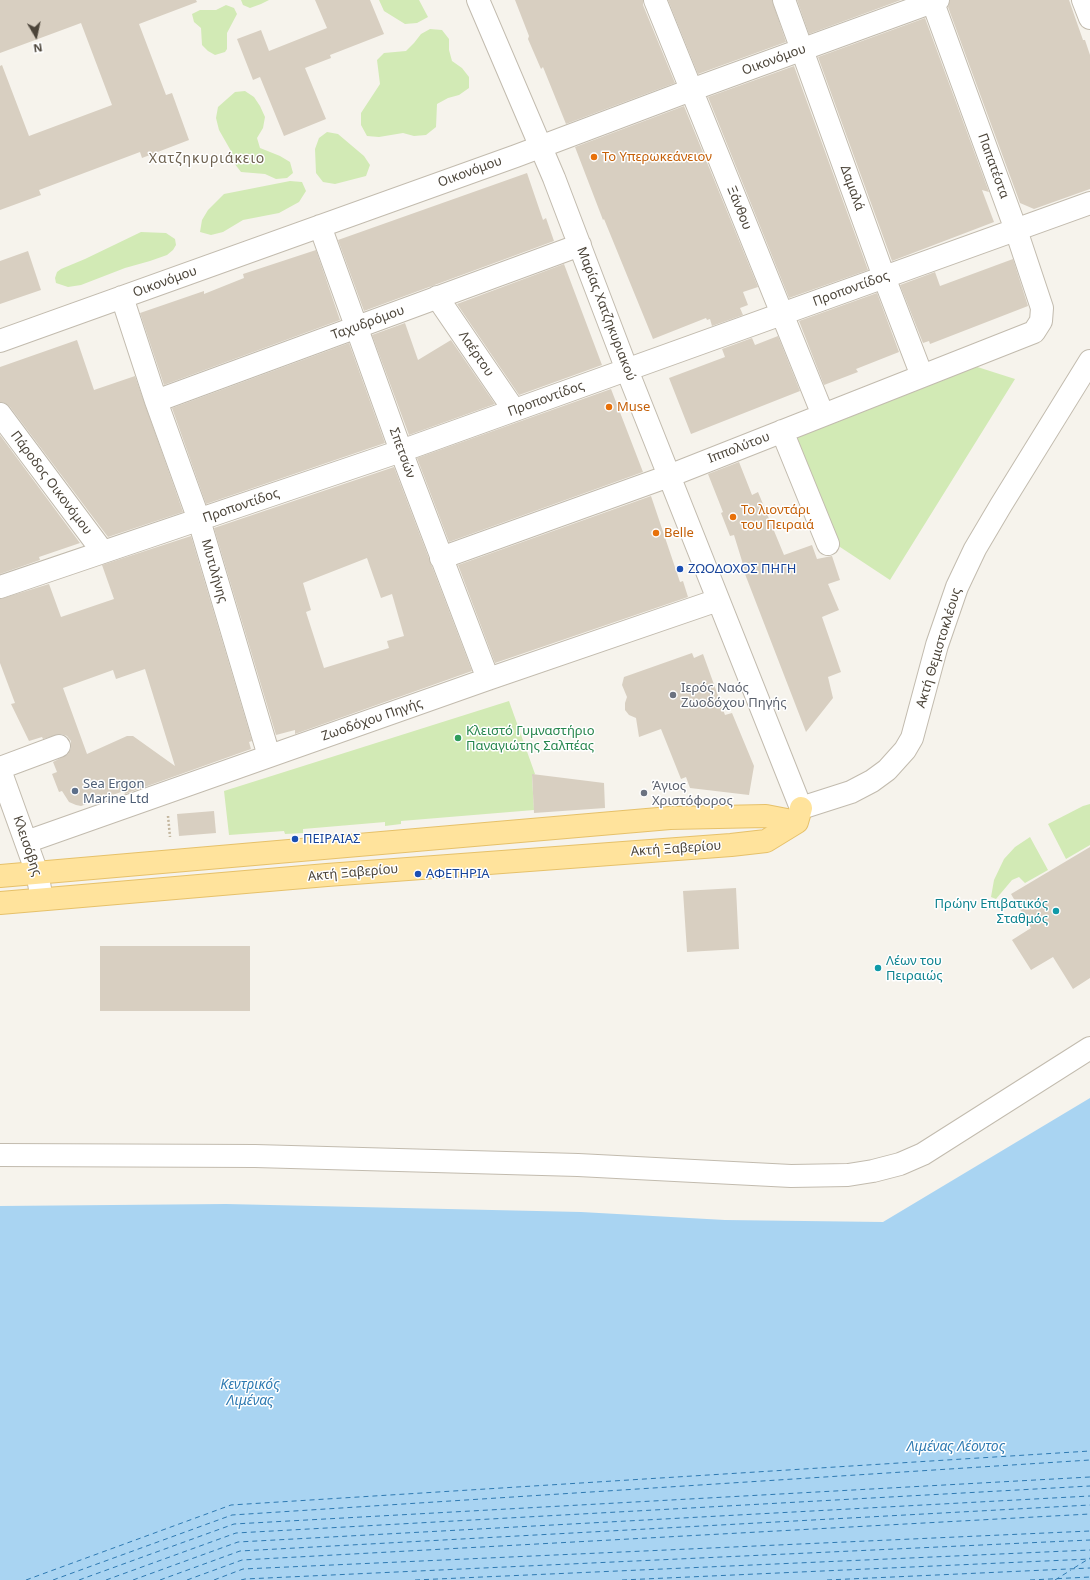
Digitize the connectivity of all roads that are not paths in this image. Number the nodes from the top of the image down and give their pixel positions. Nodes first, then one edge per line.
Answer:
1 (478, 0) edge
2 (655, 0) edge
3 (784, 0) edge
4 (1083, 0) edge
5 (934, 1) edge
6 (1090, 18) edge
7 (802, 50) junction
8 (692, 90) junction
9 (540, 147) junction
10 (1090, 203) edge
11 (320, 226) junction
12 (1016, 230) junction
13 (580, 245) junction
14 (884, 277) junction
15 (122, 297) junction
16 (437, 297) junction
17 (782, 314) junction
18 (357, 327) junction
19 (1034, 332) joint
20 (0, 341) edge
21 (1090, 361) edge
22 (627, 370) junction
23 (922, 376) junction
24 (156, 400) junction
25 (514, 410) junction
26 (0, 414) edge
27 (823, 415) junction
28 (782, 431) junction
29 (401, 452) junction
30 (669, 476) junction
31 (199, 520) junction
32 (828, 544) dead end
33 (103, 552) junction
34 (441, 558) junction
35 (0, 587) edge
36 (718, 600) junction
37 (488, 679) junction
38 (269, 756) junction
39 (0, 757) edge
40 (0, 769) edge
41 (799, 815) junction
42 (26, 842) junction
43 (37, 873) junction
44 (0, 876) edge
45 (42, 899) junction
46 (0, 903) edge
47 (1090, 1048) edge
48 (0, 1155) edge

1 - 9 street, Μαρίας Χατζηκυριακού
2 - 8 street, Ξάνθου
3 - 7 street, Δαμαλά
4 - 6 street
5 - 7 street, Οικονόμου
5 - 12 street, Παπατέστα
7 - 8 street, Οικονόμου
7 - 14 street, Δαμαλά
8 - 9 street, Οικονόμου
8 - 17 street, Ξάνθου
9 - 11 street, Οικονόμου
9 - 13 street, Μαρίας Χατζηκυριακού
10 - 12 street, Προποντίδος
11 - 15 street, Οικονόμου
11 - 18 street, Σπετσών
12 - 14 street, Προποντίδος
12 - 19 street, Παπατέστα
13 - 16 street, Ταχυδρόμου
13 - 22 street, Μαρίας Χατζηκυριακού
14 - 17 street, Προποντίδος
14 - 23 street, Δαμαλά
15 - 20 street, Οικονόμου
15 - 24 street, Μυτιλήνης
16 - 18 street, Ταχυδρόμου
16 - 25 street, Λαέρτου
17 - 22 street, Προποντίδος
17 - 27 street, Ξάνθου
18 - 24 street, Ταχυδρόμου
18 - 29 street, Σπετσών
19 - 23 street, Ιππολύτου
21 - 41 street, Ακτή Θεμιστοκλέους
22 - 25 street, Προποντίδος
22 - 30 street, Μαρίας Χατζηκυριακού
23 - 27 street, Ιππολύτου
24 - 31 street, Μυτιλήνης
25 - 29 street, Προποντίδος
26 - 33 street, Πάροδος Οικονόμου
27 - 28 street, Ιππολύτου
28 - 30 street, Ιππολύτου
28 - 32 street
29 - 31 street, Προποντίδος
29 - 34 street, Σπετσών
30 - 34 street, Ιππολύτου
30 - 36 street, Μαρίας Χατζηκυριακού
31 - 33 street, Προποντίδος
31 - 38 street, Μυτιλήνης
33 - 35 street, Προποντίδος
34 - 37 street, Σπετσών
36 - 37 street, Ζωοδόχου Πηγής
36 - 41 street, Μαρίας Χατζηκυριακού
37 - 38 street, Ζωοδόχου Πηγής
38 - 42 street, Ζωοδόχου Πηγής
39 - 40 street
40 - 42 street, Κλεισόβης
41 - 43 main road, Ακτή Ξαβερίου
41 - 45 main road, Ακτή Ξαβερίου
42 - 43 street, Κλεισόβης
43 - 44 main road, Ακτή Ξαβερίου
43 - 45 street, Κλεισόβης
45 - 46 main road, Ακτή Ξαβερίου
47 - 48 street

